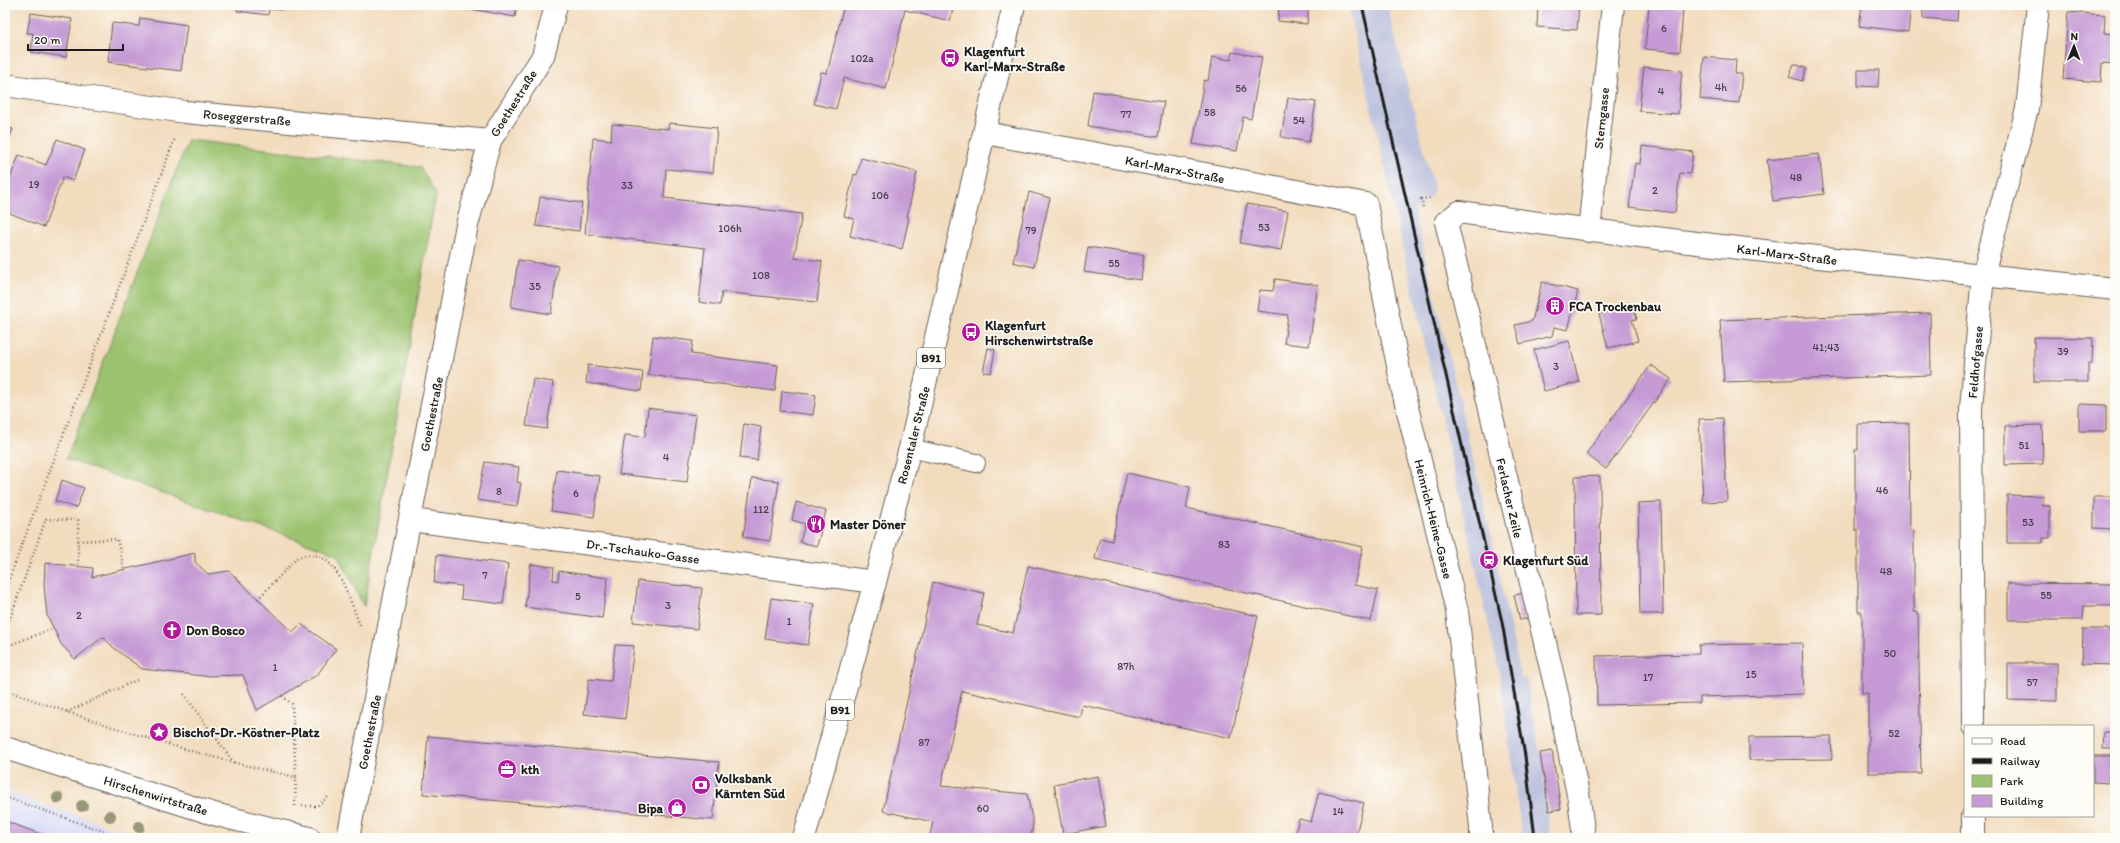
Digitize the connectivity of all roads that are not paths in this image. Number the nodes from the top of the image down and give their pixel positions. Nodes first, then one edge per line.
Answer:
1 (556, 5) edge
2 (1014, 5) edge
3 (1613, 5) edge
4 (2038, 5) edge
5 (5, 85) edge
6 (985, 133) junction
7 (490, 141) junction
8 (1366, 204) joint
9 (1459, 212) joint
10 (1589, 231) junction
11 (1983, 275) junction
12 (2115, 289) edge
13 (910, 448) junction
14 (976, 463) dead end
15 (411, 520) junction
16 (875, 582) junction
17 (1972, 725) edge
18 (5, 748) edge
19 (1973, 817) edge
20 (309, 838) edge
21 (348, 838) edge
22 (804, 838) edge
23 (1481, 838) edge
24 (1584, 838) edge
25 (1973, 838) edge

1 - 7 street, Goethestraße
2 - 6 street, Rosentaler Straße / B91
3 - 10 street, Sterngasse
4 - 11 street, Feldhofgasse
5 - 7 street, Roseggerstraße
6 - 8 street, Karl-Marx-Straße
6 - 13 street, Rosentaler Straße / B91
7 - 15 street, Goethestraße
8 - 23 street, Heinrich-Heine-Gasse
9 - 10 street, Karl-Marx-Straße
9 - 24 street, Ferlacher Zeile
10 - 11 street, Karl-Marx-Straße
11 - 12 street, Karl-Marx-Straße
11 - 17 street, Feldhofgasse
13 - 14 lane
13 - 16 street, Rosentaler Straße / B91
15 - 16 street, Dr.-Tschauko-Gasse
15 - 21 street, Goethestraße
16 - 22 street, Rosentaler Straße / B91
18 - 20 street, Hirschenwirtstraße
19 - 25 street

